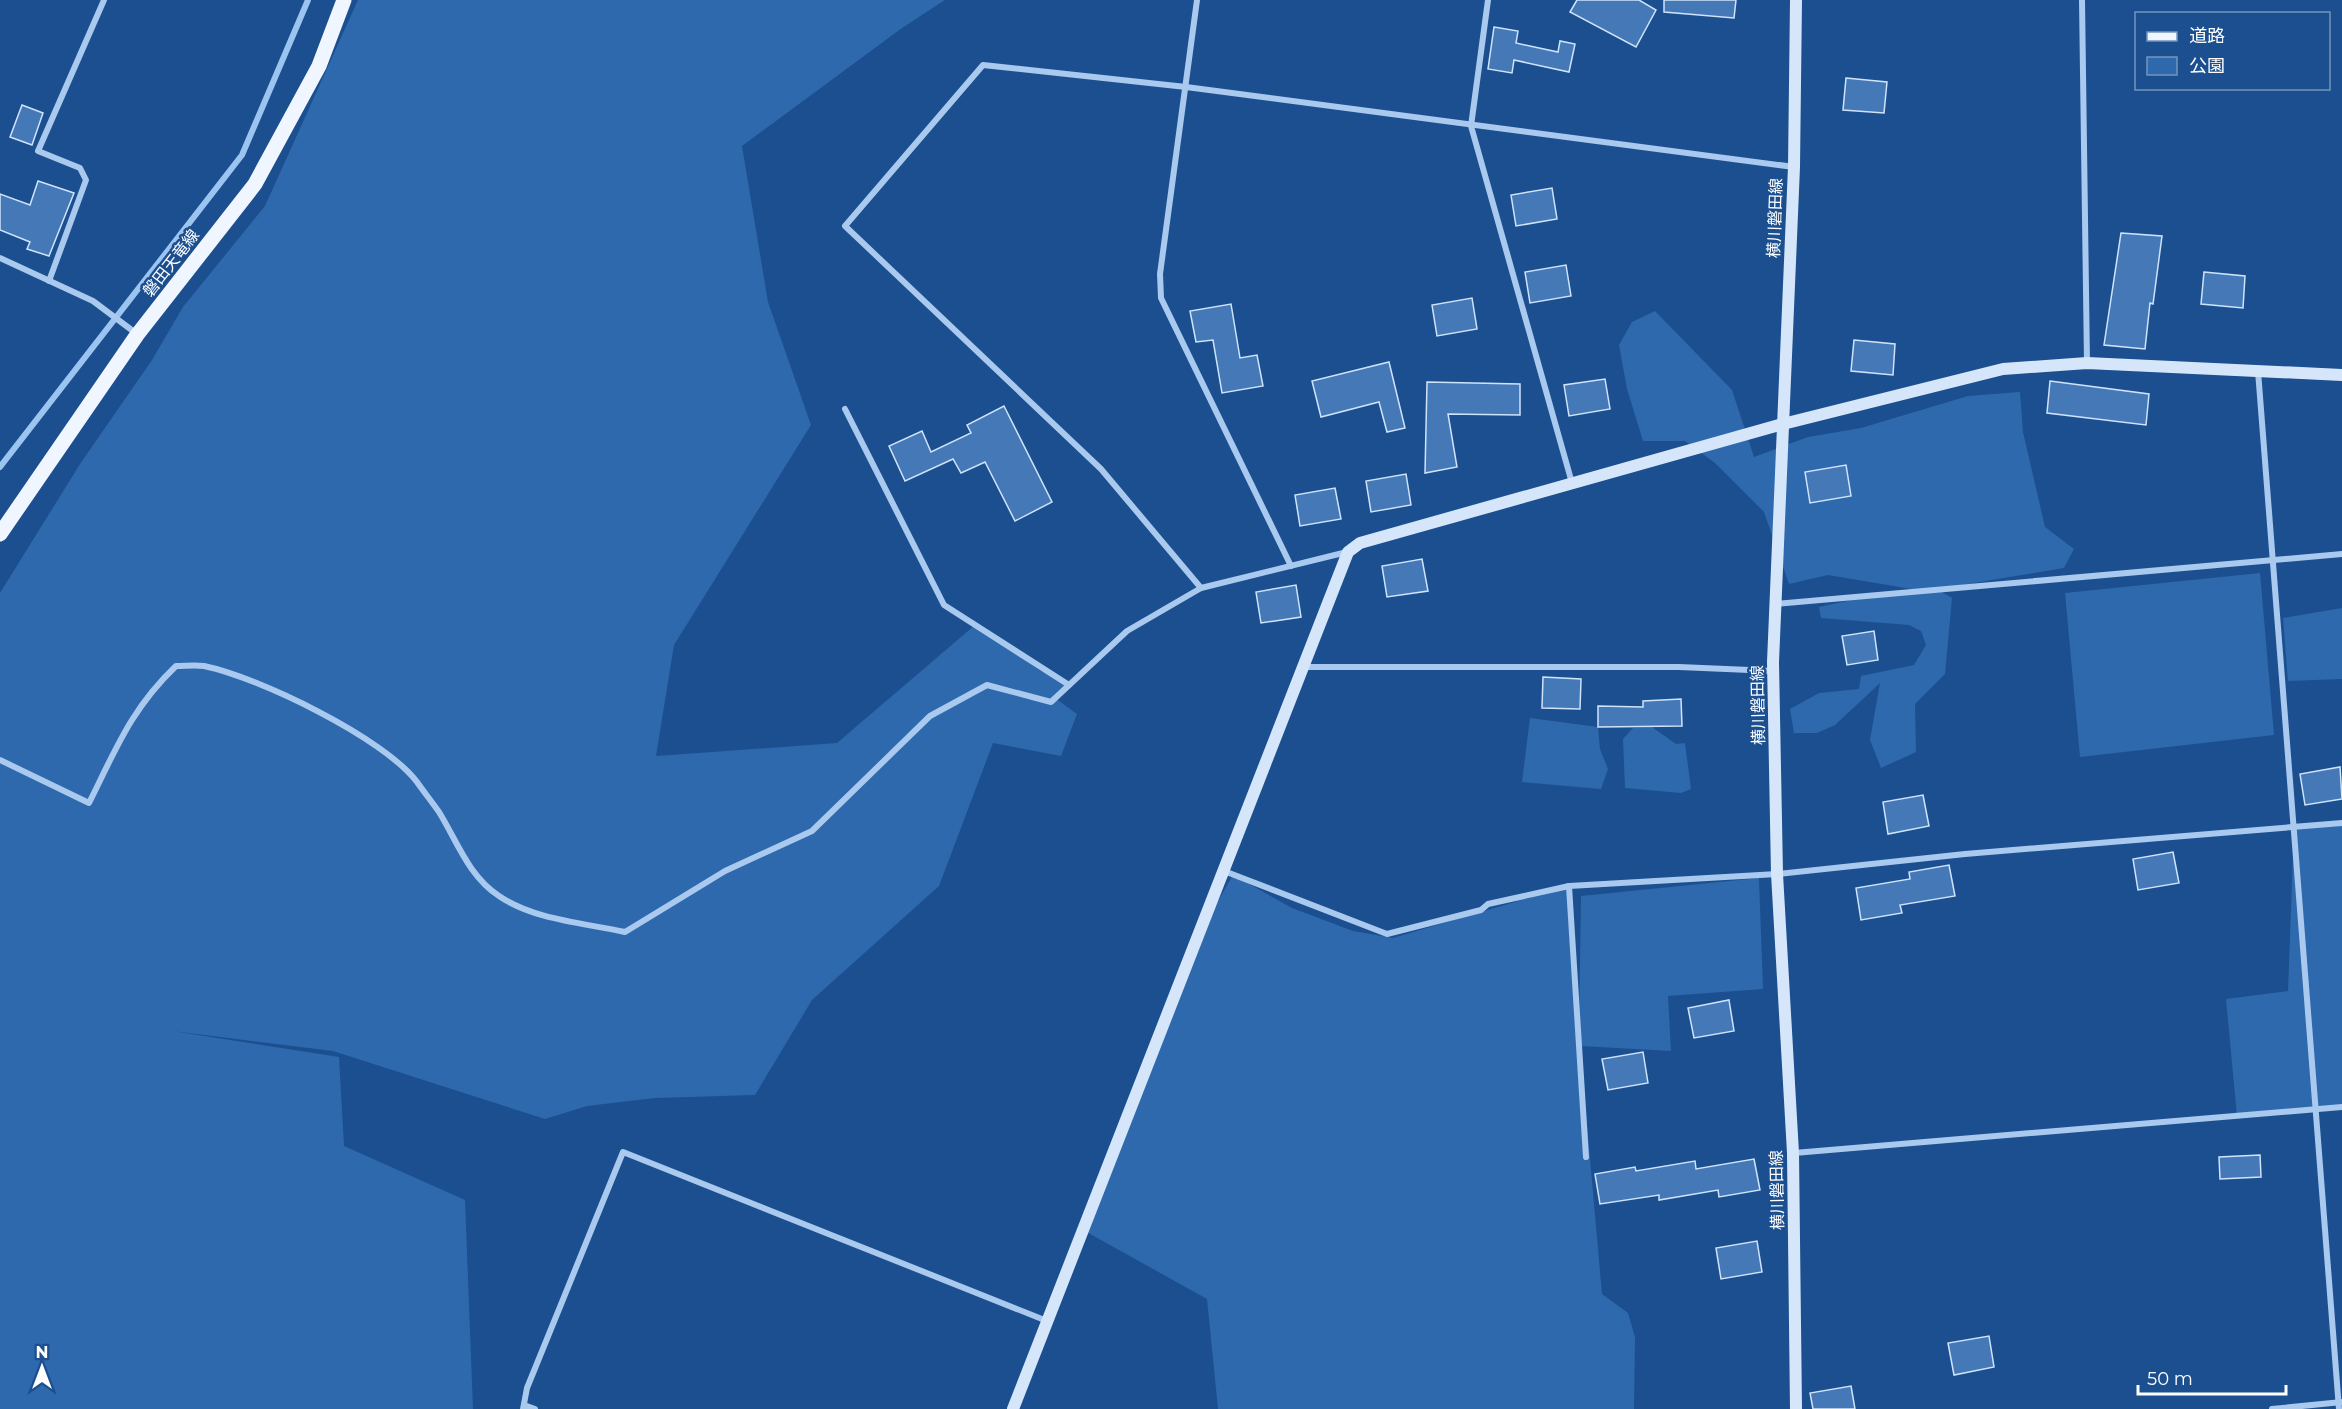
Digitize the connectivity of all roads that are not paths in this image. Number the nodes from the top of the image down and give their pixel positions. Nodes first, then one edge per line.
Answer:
1 (104, 0) edge
2 (344, 0) edge
3 (1197, 0) edge
4 (1488, 0) edge
5 (1796, 0) edge
6 (2082, 0) edge
7 (1186, 87) junction
8 (1472, 126) junction
9 (1794, 167) junction
10 (0, 258) edge
11 (49, 281) junction
12 (137, 334) junction
13 (2086, 363) junction
14 (2258, 371) junction
15 (2342, 375) edge
16 (845, 409) dead end
17 (1783, 424) junction
18 (1572, 483) junction
19 (0, 534) edge
20 (1348, 552) junction
21 (2342, 554) edge
22 (2273, 560) junction
23 (1290, 566) junction
24 (1201, 588) junction
25 (1775, 604) junction
26 (1303, 667) junction
27 (1774, 671) junction
28 (1069, 685) junction
29 (0, 760) edge
30 (2342, 822) edge
31 (2294, 827) junction
32 (1223, 871) junction
33 (1777, 874) junction
34 (1569, 886) junction
35 (2342, 1107) edge
36 (2316, 1109) junction
37 (1793, 1153) junction
38 (1586, 1157) dead end
39 (1047, 1321) junction
40 (2340, 1404) edge
41 (524, 1407) edge
42 (535, 1409) edge
43 (1013, 1409) edge
44 (1796, 1409) edge
45 (2272, 1409) edge

1 - 11 street
2 - 12 main road, 磐田天竜線
3 - 7 street
4 - 8 street
5 - 9 street, 横川磐田線
6 - 13 street
7 - 8 street
7 - 23 street
7 - 24 street
8 - 9 street
8 - 18 street
9 - 17 street, 横川磐田線
10 - 11 street
11 - 12 street
12 - 19 main road, 磐田天竜線
13 - 14 street
13 - 17 street
14 - 15 street
14 - 22 street
16 - 28 street
17 - 18 street
17 - 25 street, 横川磐田線
18 - 20 street
20 - 23 street
20 - 26 street
21 - 22 street
22 - 25 street
22 - 31 street
23 - 24 street
24 - 28 street
25 - 27 street, 横川磐田線
26 - 27 street
26 - 32 street
27 - 33 street, 横川磐田線
28 - 29 street
30 - 31 street
31 - 33 street
31 - 36 street
32 - 34 street
32 - 39 street
33 - 34 street
33 - 37 street, 横川磐田線
34 - 38 street
35 - 36 street
36 - 37 street
36 - 40 street
37 - 44 street, 横川磐田線
39 - 41 street
39 - 43 street
40 - 45 street
41 - 42 street

